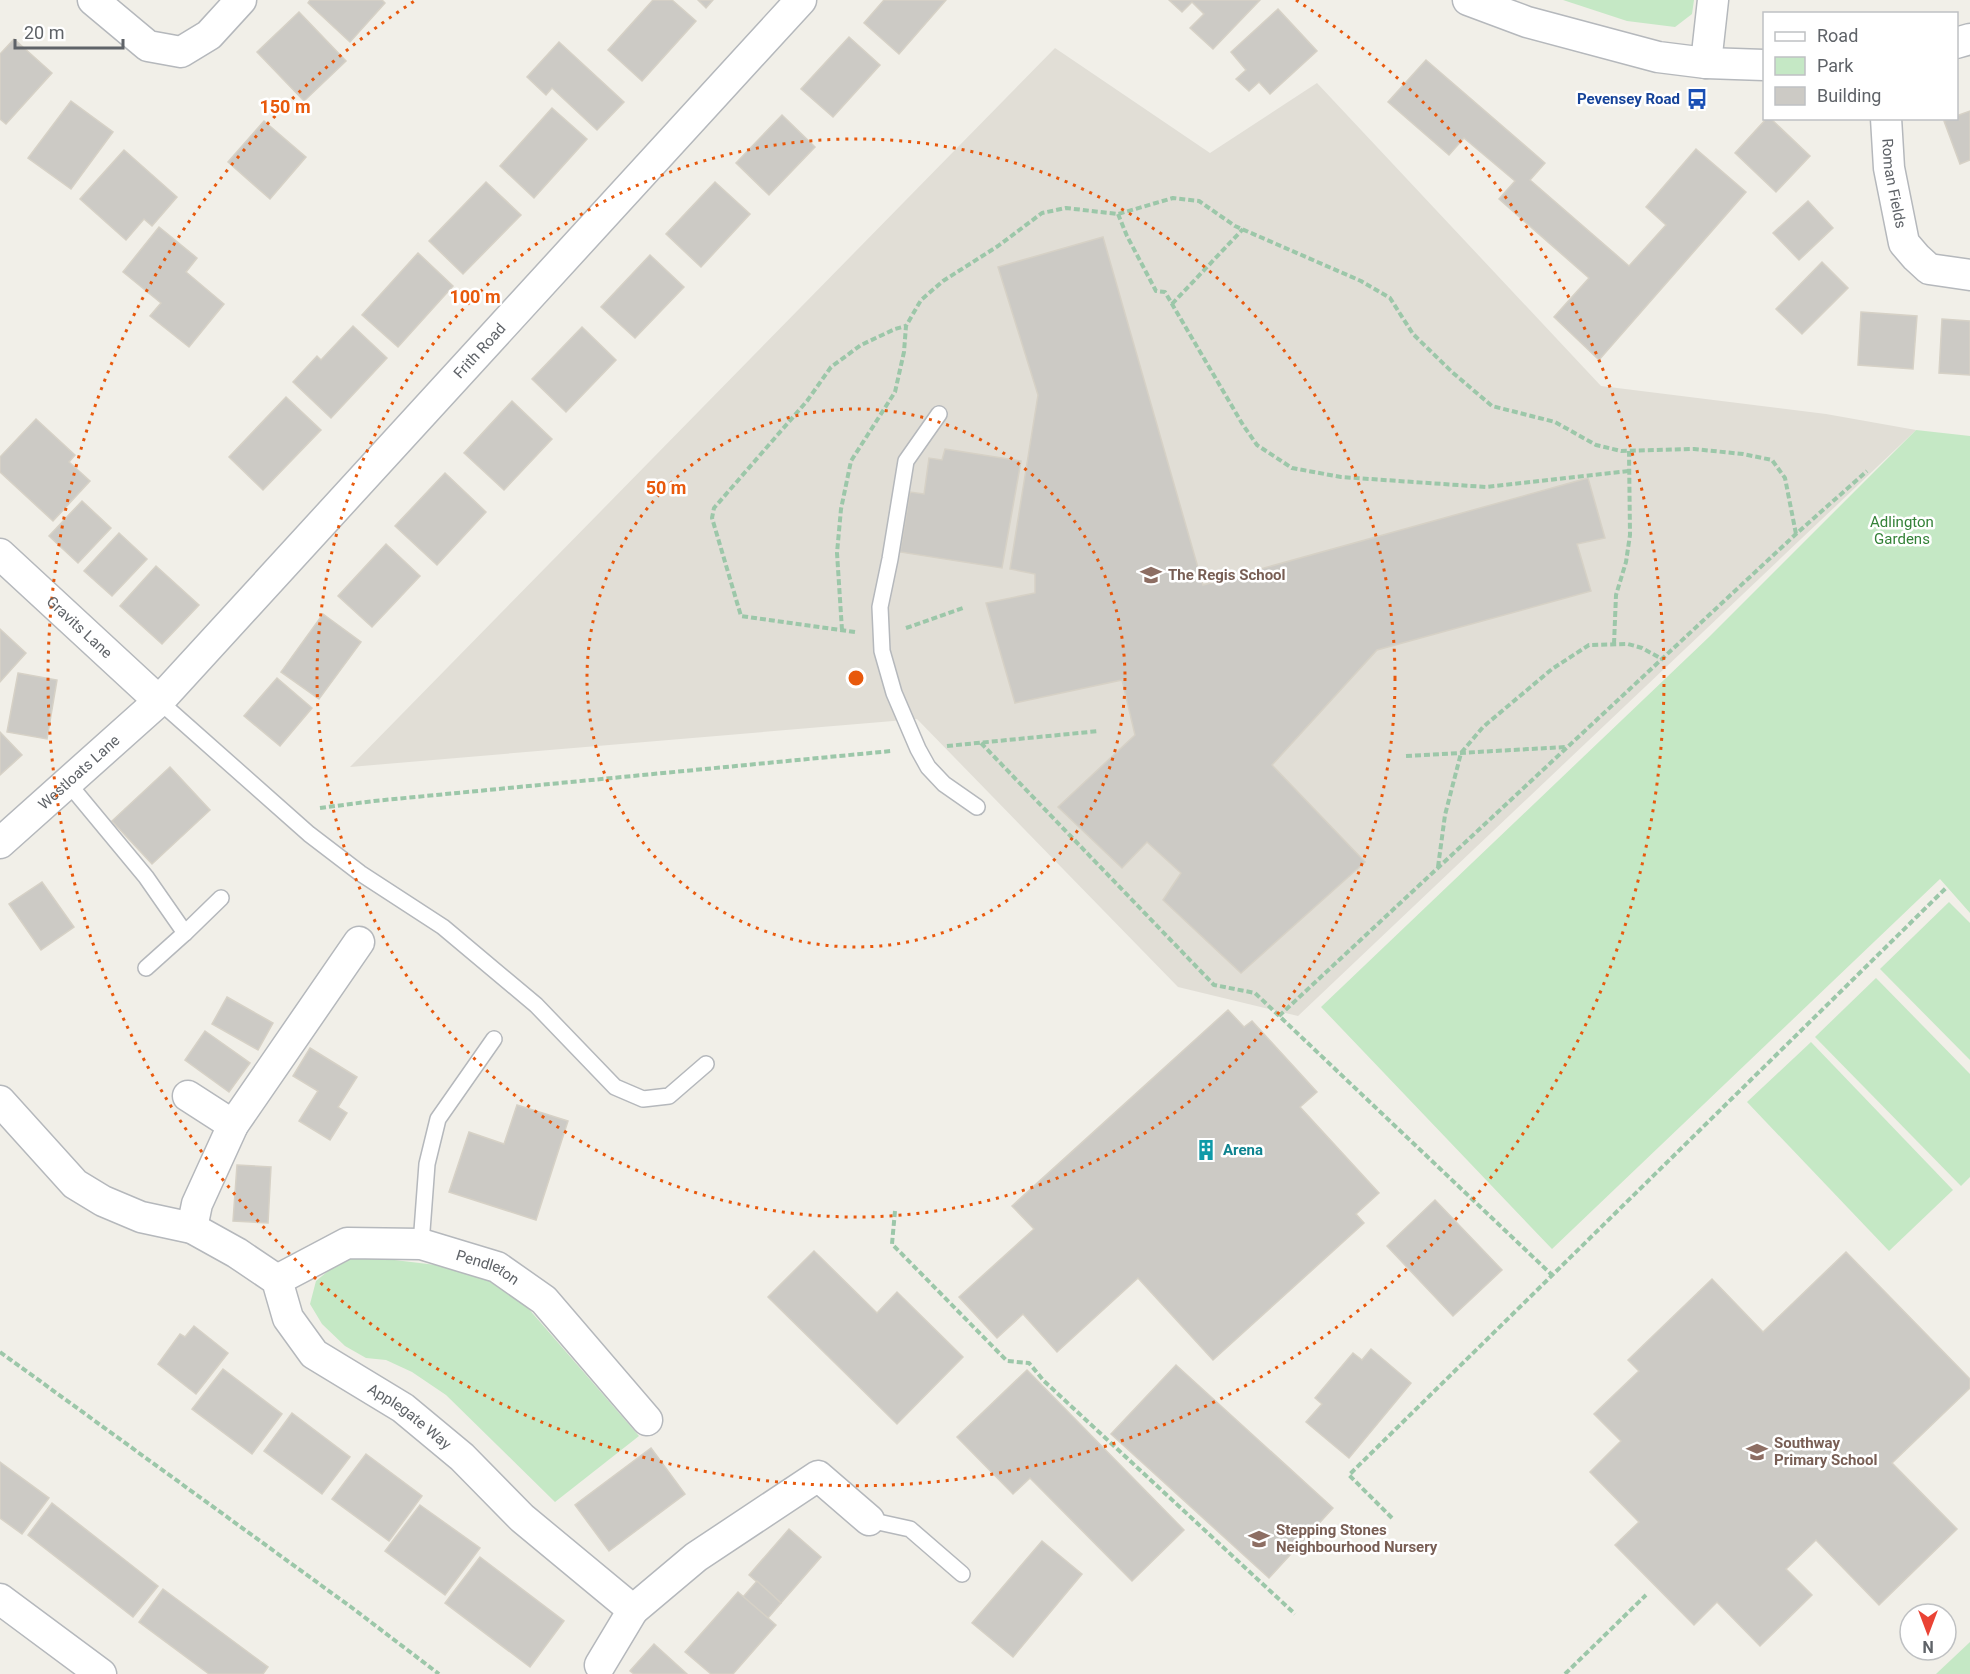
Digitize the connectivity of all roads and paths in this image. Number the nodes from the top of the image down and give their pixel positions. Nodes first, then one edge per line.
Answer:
1 (93, 0) edge
2 (242, 0) edge
3 (801, 0) edge
4 (1468, 0) edge
5 (1713, 0) edge
6 (1706, 63) junction
7 (1763, 65) edge
8 (1886, 120) edge
9 (1118, 214) junction
10 (1243, 229) junction
11 (1970, 275) edge
12 (1172, 304) junction
13 (906, 327) junction
14 (939, 414) dead end
15 (1629, 451) junction
16 (1629, 471) junction
17 (1867, 471) dead end
18 (1796, 534) junction
19 (0, 554) edge
20 (963, 608) dead end
21 (842, 630) junction
22 (881, 636) junction
23 (1614, 644) junction
24 (1662, 659) junction
25 (159, 701) junction
26 (1099, 731) dead end
27 (981, 743) junction
28 (1567, 747) junction
29 (918, 748) junction
30 (1461, 753) junction
31 (1406, 756) dead end
32 (68, 783) junction
33 (976, 807) dead end
34 (283, 813) junction
35 (0, 843) edge
36 (1438, 868) junction
37 (1946, 888) dead end
38 (221, 898) dead end
39 (185, 933) junction
40 (359, 942) dead end
41 (146, 968) dead end
42 (1279, 1016) junction
43 (494, 1039) dead end
44 (706, 1064) dead end
45 (188, 1096) dead end
46 (3, 1109) edge
47 (233, 1125) junction
48 (895, 1211) dead end
49 (192, 1228) junction
50 (421, 1244) junction
51 (1552, 1275) junction
52 (277, 1280) junction
53 (0, 1352) edge
54 (647, 1420) dead end
55 (1392, 1518) dead end
56 (869, 1520) joint
57 (962, 1574) dead end
58 (1646, 1595) dead end
59 (0, 1599) edge
60 (633, 1610) junction
61 (1295, 1614) dead end
62 (600, 1665) dead end
63 (101, 1674) edge
64 (440, 1674) edge
65 (1565, 1674) edge

1 - 2 street
3 - 25 street, Frith Road
4 - 6 street
5 - 6 street
6 - 7 street
8 - 11 street, Roman Fields
9 - 10 path
9 - 12 path
9 - 13 path
10 - 12 path
10 - 15 path
12 - 16 path
13 - 21 path
13 - 21 path
14 - 22 lane
15 - 16 path
15 - 18 path
16 - 23 path
17 - 18 path
18 - 24 path
19 - 25 street, Gravits Lane
20 - 22 path
21 - 22 path
22 - 29 lane
23 - 24 path
23 - 30 path
24 - 28 path
25 - 32 street, Westloats Lane
25 - 34 lane
26 - 27 path
27 - 29 path
27 - 42 path
28 - 30 path
28 - 36 path
29 - 33 lane
29 - 34 path
30 - 31 path
30 - 36 path
32 - 35 street, Westloats Lane
32 - 39 lane
34 - 44 lane
36 - 42 path
37 - 51 path
38 - 39 lane
39 - 41 lane
40 - 47 street
42 - 51 path
43 - 50 lane
45 - 47 street
46 - 49 street
47 - 49 street
48 - 61 path
49 - 52 street
50 - 52 street, Pendleton
50 - 54 street, Pendleton
51 - 55 path
52 - 60 street, Applegate Way
53 - 64 path
56 - 57 lane
56 - 60 street
58 - 65 path
59 - 63 street
60 - 62 street

